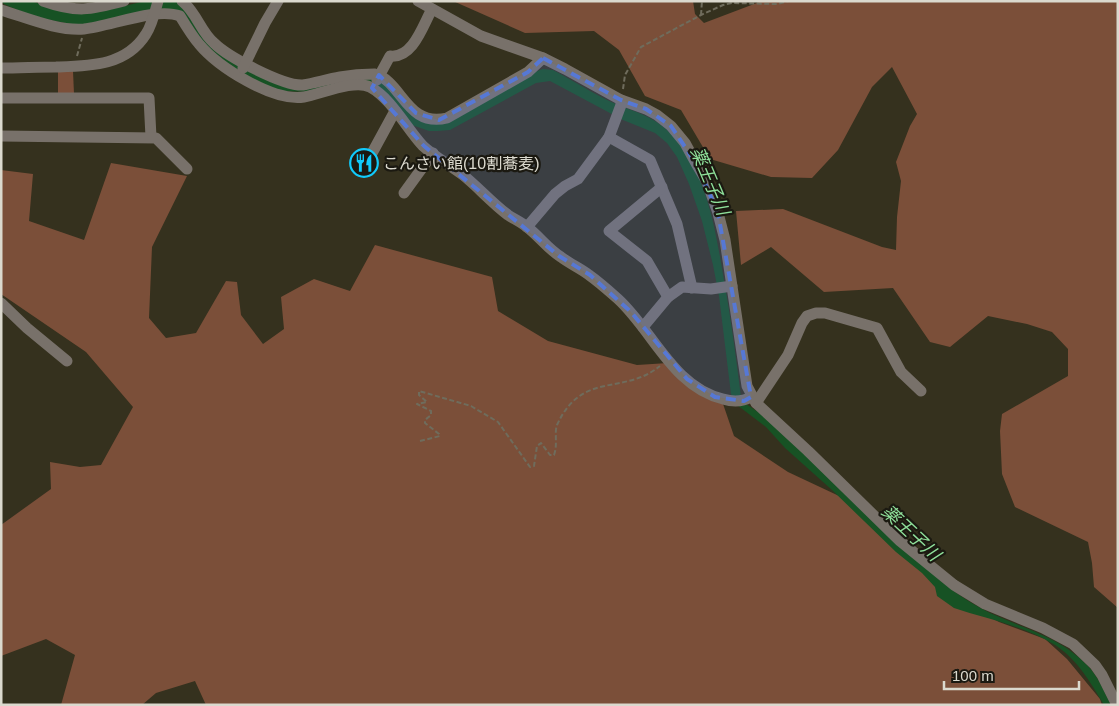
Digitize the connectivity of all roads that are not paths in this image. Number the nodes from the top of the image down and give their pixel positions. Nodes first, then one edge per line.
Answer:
1 (43, 1) edge
2 (124, 1) edge
3 (158, 1) edge
4 (182, 1) edge
5 (278, 1) edge
6 (418, 1) edge
7 (100, 4) edge
8 (432, 9) junction
9 (1, 10) edge
10 (154, 14) junction
11 (543, 58) junction
12 (245, 63) junction
13 (1, 68) edge
14 (379, 75) junction
15 (239, 76) junction
16 (278, 80) junction
17 (342, 82) junction
18 (372, 88) junction
19 (273, 92) junction
20 (1, 98) edge
21 (621, 103) junction
22 (395, 111) junction
23 (416, 113) junction
24 (406, 125) junction
25 (1, 136) edge
26 (151, 137) junction
27 (609, 137) junction
28 (433, 154) junction
29 (365, 166) dead end
30 (186, 169) dead end
31 (662, 188) junction
32 (404, 193) dead end
33 (527, 227) junction
34 (732, 286) junction
35 (692, 288) junction
36 (668, 297) junction
37 (1, 304) edge
38 (643, 327) junction
39 (67, 361) dead end
40 (921, 391) dead end
41 (750, 401) junction
42 (1117, 705) edge

1 - 7 street
2 - 7 street
3 - 10 street
4 - 12 street
5 - 12 street
6 - 8 street
8 - 11 street
8 - 14 street
9 - 10 street
10 - 13 street
10 - 15 street
11 - 21 street
11 - 23 street
12 - 15 street
12 - 16 street
14 - 17 street
14 - 18 street
14 - 23 street
15 - 19 street
16 - 17 street
16 - 19 street
17 - 18 street
17 - 19 street
18 - 22 street
20 - 26 street
21 - 27 street
21 - 34 street
22 - 24 street
22 - 29 street
23 - 24 street
24 - 28 street
25 - 26 street
26 - 30 street
27 - 31 street
27 - 33 street
28 - 32 street
28 - 33 street
31 - 35 street
31 - 36 street
33 - 38 street
34 - 35 street
34 - 41 street
35 - 36 street
36 - 38 street
37 - 39 street
38 - 41 street
40 - 41 street
41 - 42 street

